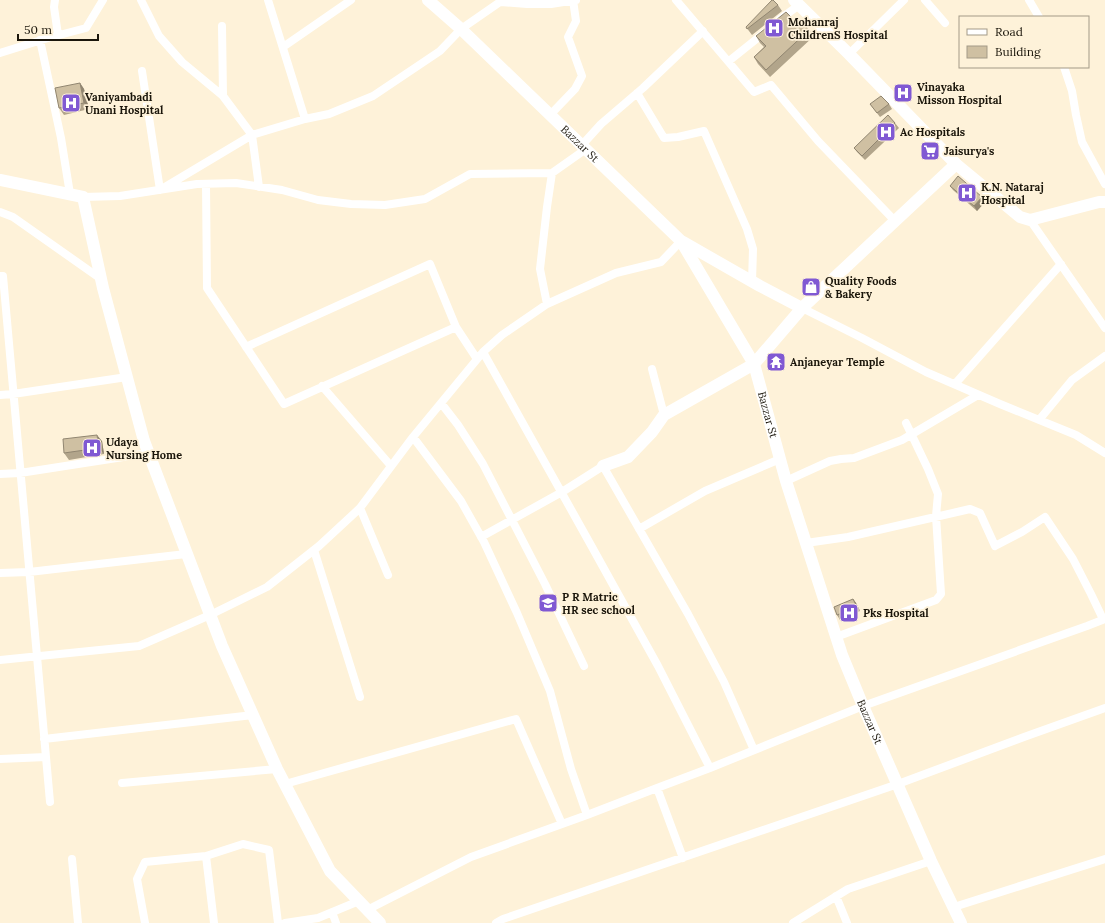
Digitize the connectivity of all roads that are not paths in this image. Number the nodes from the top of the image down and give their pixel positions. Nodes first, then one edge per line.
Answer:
1 (55, 0) edge
2 (102, 0) edge
3 (141, 0) edge
4 (268, 0) edge
5 (351, 0) edge
6 (428, 0) edge
7 (575, 0) edge
8 (676, 0) edge
9 (904, 0) edge
10 (924, 0) edge
11 (1030, 0) edge
12 (500, 1) edge
13 (797, 2) edge
14 (1039, 16) edge
15 (945, 23) dead end
16 (222, 26) dead end
17 (461, 29) junction
18 (703, 31) junction
19 (58, 35) junction
20 (40, 40) junction
21 (283, 47) junction
22 (0, 53) edge
23 (849, 54) junction
24 (729, 61) junction
25 (1064, 68) edge
26 (142, 71) dead end
27 (637, 93) junction
28 (223, 96) junction
29 (550, 114) junction
30 (305, 119) junction
31 (252, 135) junction
32 (584, 147) junction
33 (956, 164) junction
34 (552, 173) junction
35 (0, 180) edge
36 (206, 184) junction
37 (1105, 184) edge
38 (259, 187) junction
39 (160, 190) junction
40 (70, 194) junction
41 (83, 197) junction
42 (1105, 202) edge
43 (0, 212) edge
44 (1030, 220) junction
45 (895, 221) junction
46 (681, 241) junction
47 (1061, 264) junction
48 (0, 276) edge
49 (101, 278) junction
50 (752, 282) junction
51 (547, 304) junction
52 (802, 308) junction
53 (456, 327) junction
54 (1105, 328) edge
55 (246, 347) junction
56 (483, 352) junction
57 (1105, 356) edge
58 (477, 359) junction
59 (754, 364) junction
60 (652, 369) dead end
61 (127, 377) junction
62 (955, 384) junction
63 (322, 386) junction
64 (13, 394) junction
65 (0, 395) edge
66 (978, 395) junction
67 (441, 403) junction
68 (664, 414) junction
69 (1039, 420) junction
70 (906, 423) dead end
71 (911, 434) junction
72 (413, 437) junction
73 (149, 453) junction
74 (1105, 453) edge
75 (780, 459) junction
76 (391, 466) junction
77 (603, 466) junction
78 (20, 473) junction
79 (0, 474) edge
80 (786, 481) junction
81 (562, 492) junction
82 (360, 508) junction
83 (936, 516) junction
84 (512, 519) junction
85 (639, 529) junction
86 (481, 537) junction
87 (806, 543) junction
88 (314, 550) junction
89 (186, 554) junction
90 (29, 572) junction
91 (0, 573) edge
92 (388, 575) dead end
93 (210, 615) junction
94 (1104, 619) edge
95 (836, 637) junction
96 (36, 656) junction
97 (0, 660) edge
98 (584, 666) dead end
99 (360, 697) dead end
100 (863, 706) junction
101 (1105, 708) edge
102 (253, 715) junction
103 (44, 739) junction
104 (754, 750) junction
105 (46, 756) junction
106 (0, 759) edge
107 (710, 768) junction
108 (277, 769) junction
109 (122, 783) dead end
110 (285, 784) junction
111 (898, 784) junction
112 (656, 788) junction
113 (50, 802) dead end
114 (587, 815) junction
115 (562, 824) junction
116 (206, 856) junction
117 (683, 858) junction
118 (72, 859) dead end
119 (1105, 859) edge
120 (931, 861) junction
121 (836, 896) junction
122 (363, 905) junction
123 (954, 907) junction
124 (332, 912) junction
125 (958, 922) edge
126 (78, 923) edge
127 (145, 923) edge
128 (214, 923) edge
129 (278, 923) edge
130 (285, 923) edge
131 (336, 923) edge
132 (380, 923) edge
133 (496, 923) edge
134 (793, 923) edge
135 (847, 923) edge

1 - 19 street
2 - 19 street
3 - 28 street
4 - 21 street
5 - 21 street
6 - 17 main road, Bazzar St
7 - 12 street
7 - 29 street
8 - 18 street
9 - 23 street
10 - 15 street
11 - 14 street
12 - 17 street
13 - 23 main road
13 - 24 street
16 - 28 street
17 - 29 main road, Bazzar St
17 - 30 street
18 - 24 street
18 - 27 street
19 - 20 street
20 - 22 street
20 - 40 street
21 - 30 street
23 - 33 main road
24 - 45 street
25 - 37 street
26 - 39 street
27 - 32 street
27 - 50 street
28 - 31 street
29 - 32 main road, Bazzar St
30 - 31 street
31 - 38 street
31 - 39 street
32 - 34 street
32 - 46 main road, Bazzar St
33 - 44 main road
33 - 45 main road
34 - 38 street
34 - 51 street
35 - 40 main road
36 - 38 street
36 - 39 street
36 - 55 street
39 - 41 street
40 - 41 main road
41 - 49 main road
42 - 44 main road
43 - 49 street
44 - 47 street
45 - 52 main road
46 - 50 main road
46 - 51 street
46 - 59 main road, Bazzar St
47 - 54 street
47 - 62 street
48 - 64 street
49 - 61 main road
50 - 52 main road
51 - 56 street
52 - 59 main road
52 - 62 street
53 - 55 street
53 - 58 street
53 - 63 street
55 - 63 street
56 - 58 street
56 - 81 street
57 - 69 street
58 - 67 street
59 - 68 main road
59 - 75 main road, Bazzar St
60 - 68 street
61 - 64 street
61 - 73 main road
62 - 66 street
63 - 76 street
64 - 65 street
64 - 78 street
66 - 69 street
66 - 71 street
67 - 72 street
67 - 84 street
68 - 77 main road
69 - 74 street
70 - 71 street
71 - 80 street
71 - 83 street
72 - 76 street
72 - 86 street
73 - 78 street
73 - 89 main road
75 - 80 main road, Bazzar St
75 - 85 street
76 - 82 street
77 - 81 street
77 - 85 street
78 - 79 street
78 - 90 street
80 - 87 main road, Bazzar St
81 - 84 street
81 - 107 street
82 - 88 street
82 - 92 street
83 - 87 street
83 - 94 street
83 - 95 street
84 - 86 street
84 - 98 street
85 - 104 street
86 - 114 street
87 - 95 main road, Bazzar St
88 - 93 street
88 - 99 street
89 - 90 street
89 - 93 main road
90 - 91 street
90 - 96 street
93 - 96 street
93 - 102 main road
94 - 100 street
95 - 100 main road, Bazzar St
96 - 97 street
96 - 103 street
100 - 104 street
100 - 111 main road, Bazzar St
101 - 111 street
102 - 103 street
102 - 108 main road
103 - 105 street
104 - 107 street
105 - 106 street
105 - 113 street
107 - 112 street
108 - 109 street
108 - 110 main road
110 - 115 street
110 - 122 main road
111 - 117 street
111 - 120 main road, Bazzar St
112 - 114 street
112 - 117 street
114 - 115 street
115 - 122 street
116 - 127 street
116 - 128 street
116 - 129 street
117 - 133 street
118 - 126 street
119 - 123 street
120 - 121 street
120 - 123 main road, Bazzar St
121 - 134 street
121 - 135 street
122 - 124 street
122 - 132 main road
123 - 125 main road, Bazzar St
124 - 130 street
124 - 131 street

